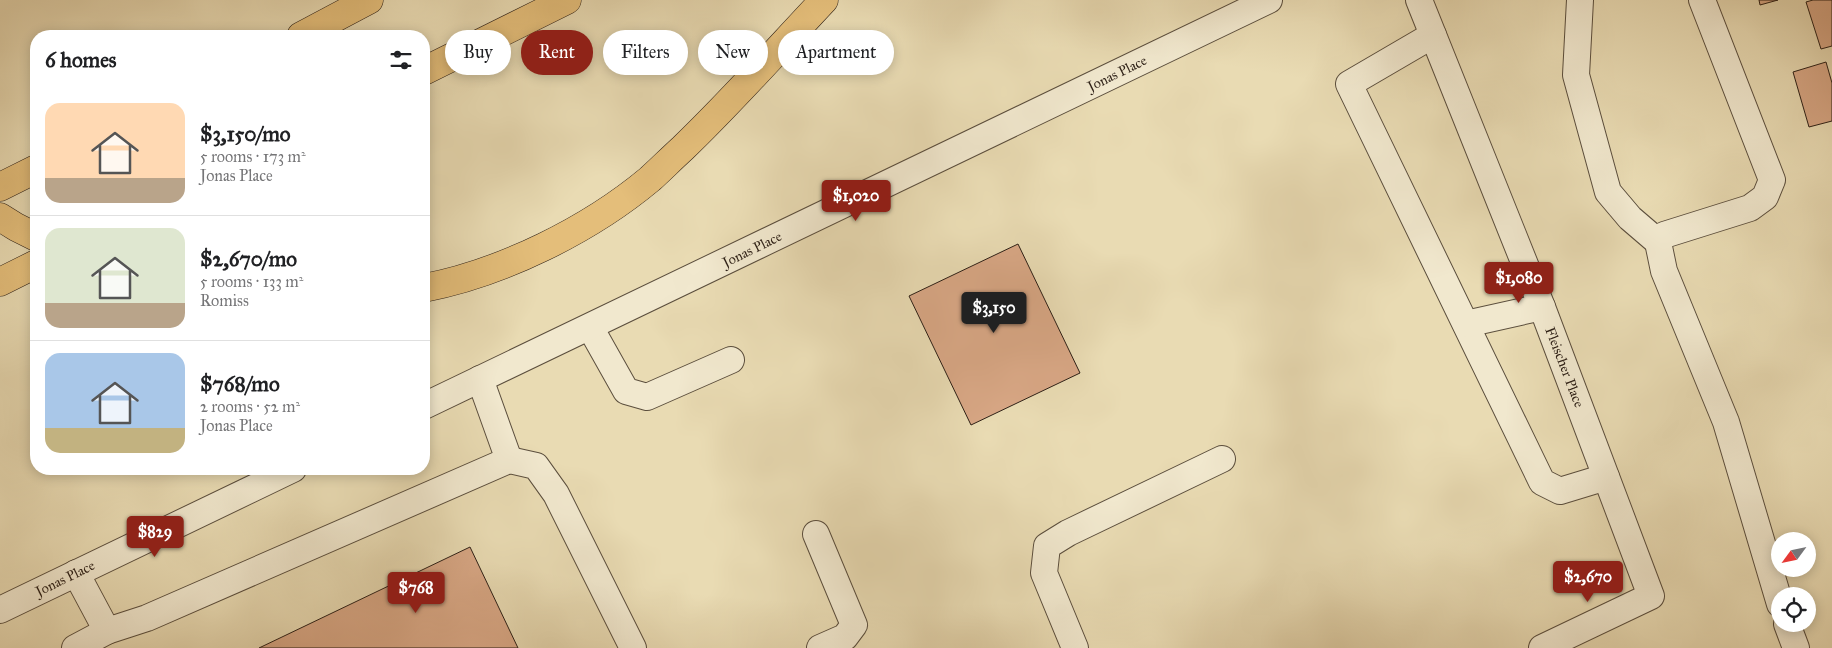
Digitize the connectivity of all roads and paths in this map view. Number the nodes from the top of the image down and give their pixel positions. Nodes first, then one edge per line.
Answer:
1 (369, 0) edge
2 (567, 0) edge
3 (824, 0) edge
4 (1269, 0) edge
5 (1419, 0) edge
6 (1580, 0) edge
7 (1702, 0) edge
8 (312, 30) edge
9 (1433, 35) junction
10 (430, 68) edge
11 (30, 172) edge
12 (0, 187) edge
13 (0, 216) edge
14 (30, 234) edge
15 (1658, 242) junction
16 (30, 267) edge
17 (0, 282) edge
18 (430, 286) edge
19 (1542, 307) junction
20 (1466, 324) junction
21 (590, 326) junction
22 (731, 360) dead end
23 (480, 379) junction
24 (430, 403) edge
25 (1222, 459) dead end
26 (509, 460) junction
27 (280, 475) edge
28 (1606, 477) junction
29 (816, 534) dead end
30 (76, 573) junction
31 (1775, 587) edge
32 (0, 610) edge
33 (107, 631) junction
34 (1790, 632) edge
35 (75, 648) edge
36 (633, 648) edge
37 (820, 648) edge
38 (1075, 648) edge
39 (1542, 648) edge
40 (1796, 648) edge

1 - 8 highway
2 - 10 highway
3 - 18 highway
4 - 21 street, Jonas Place
5 - 9 street, Fleischer Place
6 - 15 street
7 - 15 street
9 - 19 street, Fleischer Place
9 - 20 street
11 - 12 highway
13 - 14 highway
15 - 31 street
16 - 17 highway
19 - 20 street
19 - 28 street, Fleischer Place
20 - 28 street
21 - 22 street
21 - 23 street, Jonas Place
23 - 24 street, Jonas Place
23 - 26 street
25 - 38 street
26 - 33 street
26 - 36 street
27 - 30 street, Jonas Place
28 - 39 street, Fleischer Place
29 - 37 street
30 - 32 street, Jonas Place
30 - 33 street
33 - 35 street
34 - 40 street

